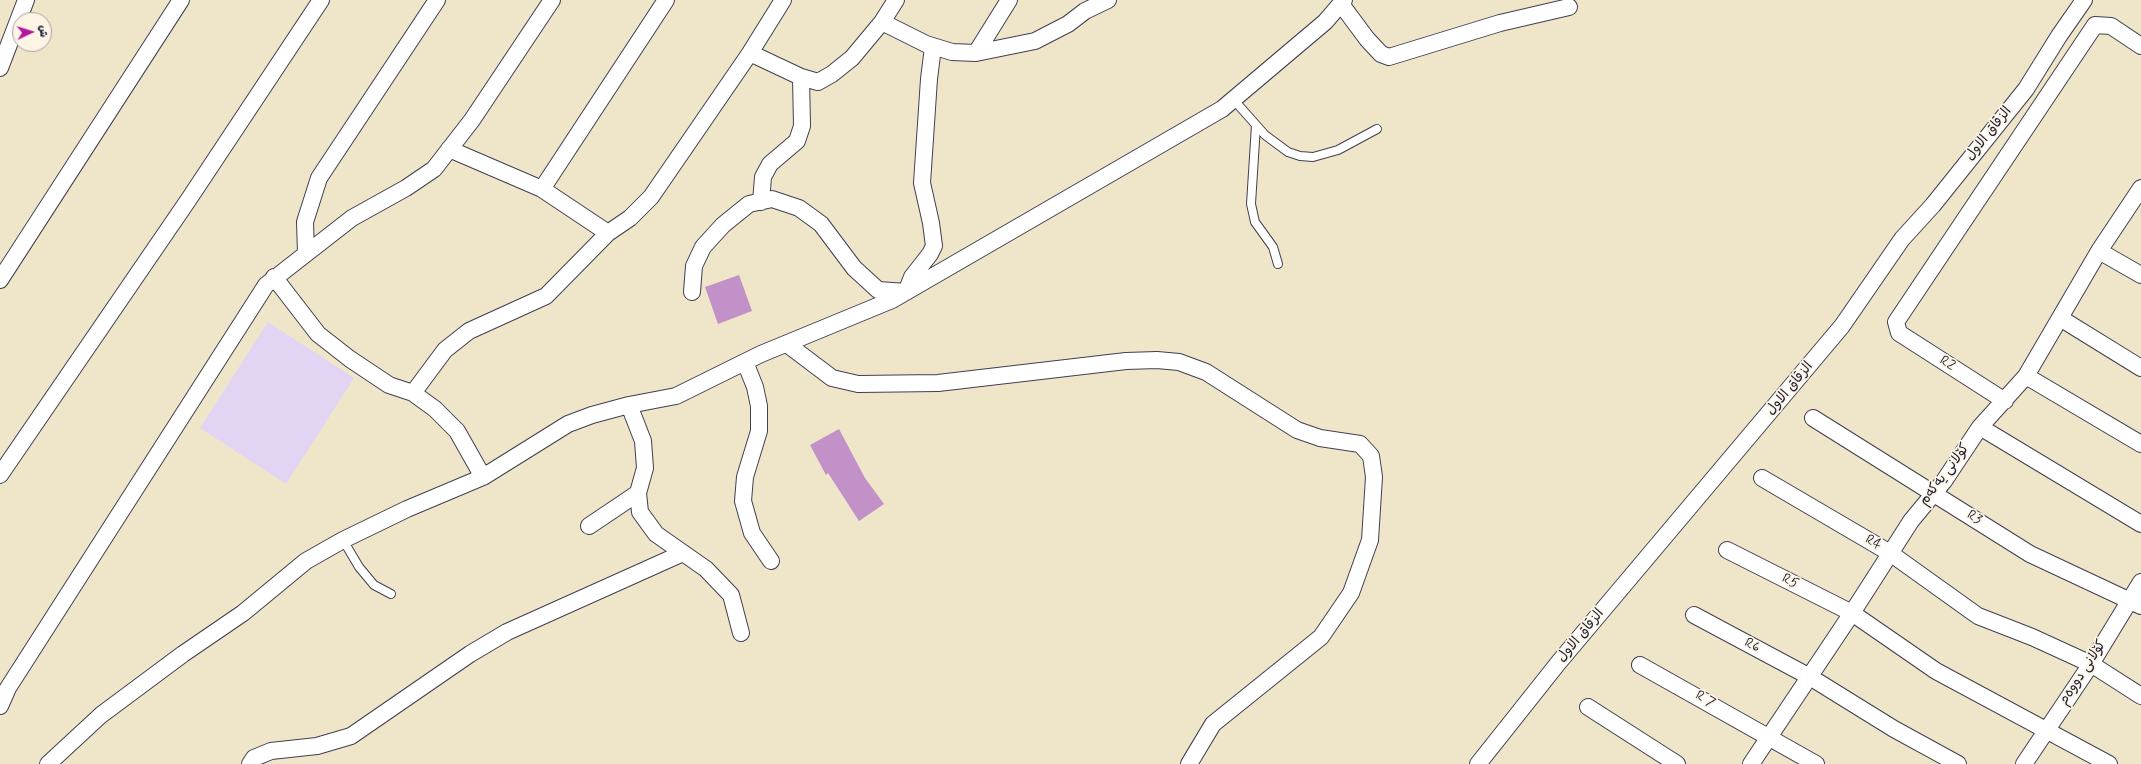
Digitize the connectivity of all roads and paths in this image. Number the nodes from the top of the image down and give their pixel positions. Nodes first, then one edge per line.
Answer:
1 (26, 0) edge
2 (181, 0) edge
3 (321, 0) edge
4 (437, 0) edge
5 (552, 0) edge
6 (666, 0) edge
7 (783, 0) edge
8 (896, 0) edge
9 (1009, 0) edge
10 (1108, 0) edge
11 (2084, 0) edge
12 (1342, 2) edge
13 (1569, 7) dead end
14 (882, 22) junction
15 (2141, 46) edge
16 (933, 47) junction
17 (750, 53) junction
18 (976, 53) junction
19 (0, 68) edge
20 (801, 78) junction
21 (1233, 99) junction
22 (1256, 125) junction
23 (1377, 129) dead end
24 (449, 149) junction
25 (2141, 188) edge
26 (542, 189) junction
27 (761, 202) junction
28 (608, 233) junction
29 (2099, 251) junction
30 (306, 253) junction
31 (1278, 264) dead end
32 (2141, 275) edge
33 (274, 277) junction
34 (0, 280) edge
35 (692, 292) dead end
36 (906, 292) junction
37 (2060, 318) junction
38 (786, 344) junction
39 (745, 362) junction
40 (2141, 368) edge
41 (2026, 376) junction
42 (412, 393) junction
43 (2005, 401) junction
44 (629, 405) junction
45 (1813, 418) dead end
46 (1980, 427) junction
47 (2141, 444) edge
48 (0, 475) edge
49 (483, 477) junction
50 (1762, 478) dead end
51 (1933, 492) junction
52 (638, 493) junction
53 (2141, 524) edge
54 (589, 526) dead end
55 (343, 540) junction
56 (1727, 550) dead end
57 (683, 553) junction
58 (1890, 553) junction
59 (771, 561) dead end
60 (2141, 582) edge
61 (391, 594) dead end
62 (2135, 603) edge
63 (1852, 613) junction
64 (1694, 615) dead end
65 (741, 633) dead end
66 (1640, 664) dead end
67 (2090, 664) junction
68 (1810, 678) junction
69 (4, 686) edge
70 (2141, 696) edge
71 (0, 706) edge
72 (1588, 707) dead end
73 (2046, 730) junction
74 (1770, 736) junction
75 (1482, 763) edge
76 (48, 764) edge
77 (250, 764) edge
78 (1189, 764) edge
79 (1677, 764) edge
80 (1751, 764) edge
81 (1816, 764) edge
82 (1958, 764) edge
83 (2024, 764) edge
84 (2109, 764) edge

1 - 19 street
2 - 34 street
3 - 48 street
4 - 30 street
5 - 24 street
6 - 26 street
7 - 17 street
8 - 14 street
9 - 18 street
10 - 18 street
11 - 75 street, الزقاق الاول
12 - 13 street
12 - 21 street
14 - 16 street
14 - 20 street
15 - 43 street, R2
16 - 18 street
16 - 36 street
17 - 20 street
17 - 28 street
20 - 27 street
21 - 22 lane
21 - 36 street
22 - 23 lane
22 - 31 lane
24 - 26 street
24 - 30 street
25 - 29 street, کۆلانی یەکەم
26 - 28 street
27 - 35 street
27 - 36 street
28 - 42 street
29 - 32 street
29 - 37 street, کۆلانی یەکەم
30 - 33 street
33 - 42 street
33 - 69 street
36 - 38 street
37 - 40 street
37 - 41 street, کۆلانی یەکەم
38 - 39 street
38 - 78 street
39 - 44 street
39 - 59 street
41 - 43 street, کۆلانی یەکەم
41 - 47 street
42 - 49 street
43 - 46 street, کۆلانی یەکەم
44 - 49 street
44 - 52 street
45 - 51 street, R3
46 - 51 street, کۆلانی یەکەم
46 - 53 street
49 - 55 street
50 - 58 street, R4
51 - 58 street, کۆلانی یەکەم
51 - 62 street, R3
52 - 54 street
52 - 57 street
55 - 61 lane
55 - 76 street
56 - 63 street, R5
57 - 65 street
57 - 77 street
58 - 63 street, کۆلانی یەکەم
58 - 67 street, R4
60 - 62 street, کۆلانی دووەم
62 - 67 street, کۆلانی دووەم
63 - 68 street, کۆلانی یەکەم
63 - 73 street, R5
64 - 68 street, R6
66 - 74 street, R 7
67 - 70 street, R4
67 - 73 street, کۆلانی دووەم
68 - 74 street, کۆلانی یەکەم
68 - 82 street, R6
69 - 71 street
72 - 79 street
73 - 83 street, کۆلانی دووەم
73 - 84 street, R5
74 - 80 street, کۆلانی یەکەم
74 - 81 street, R 7

